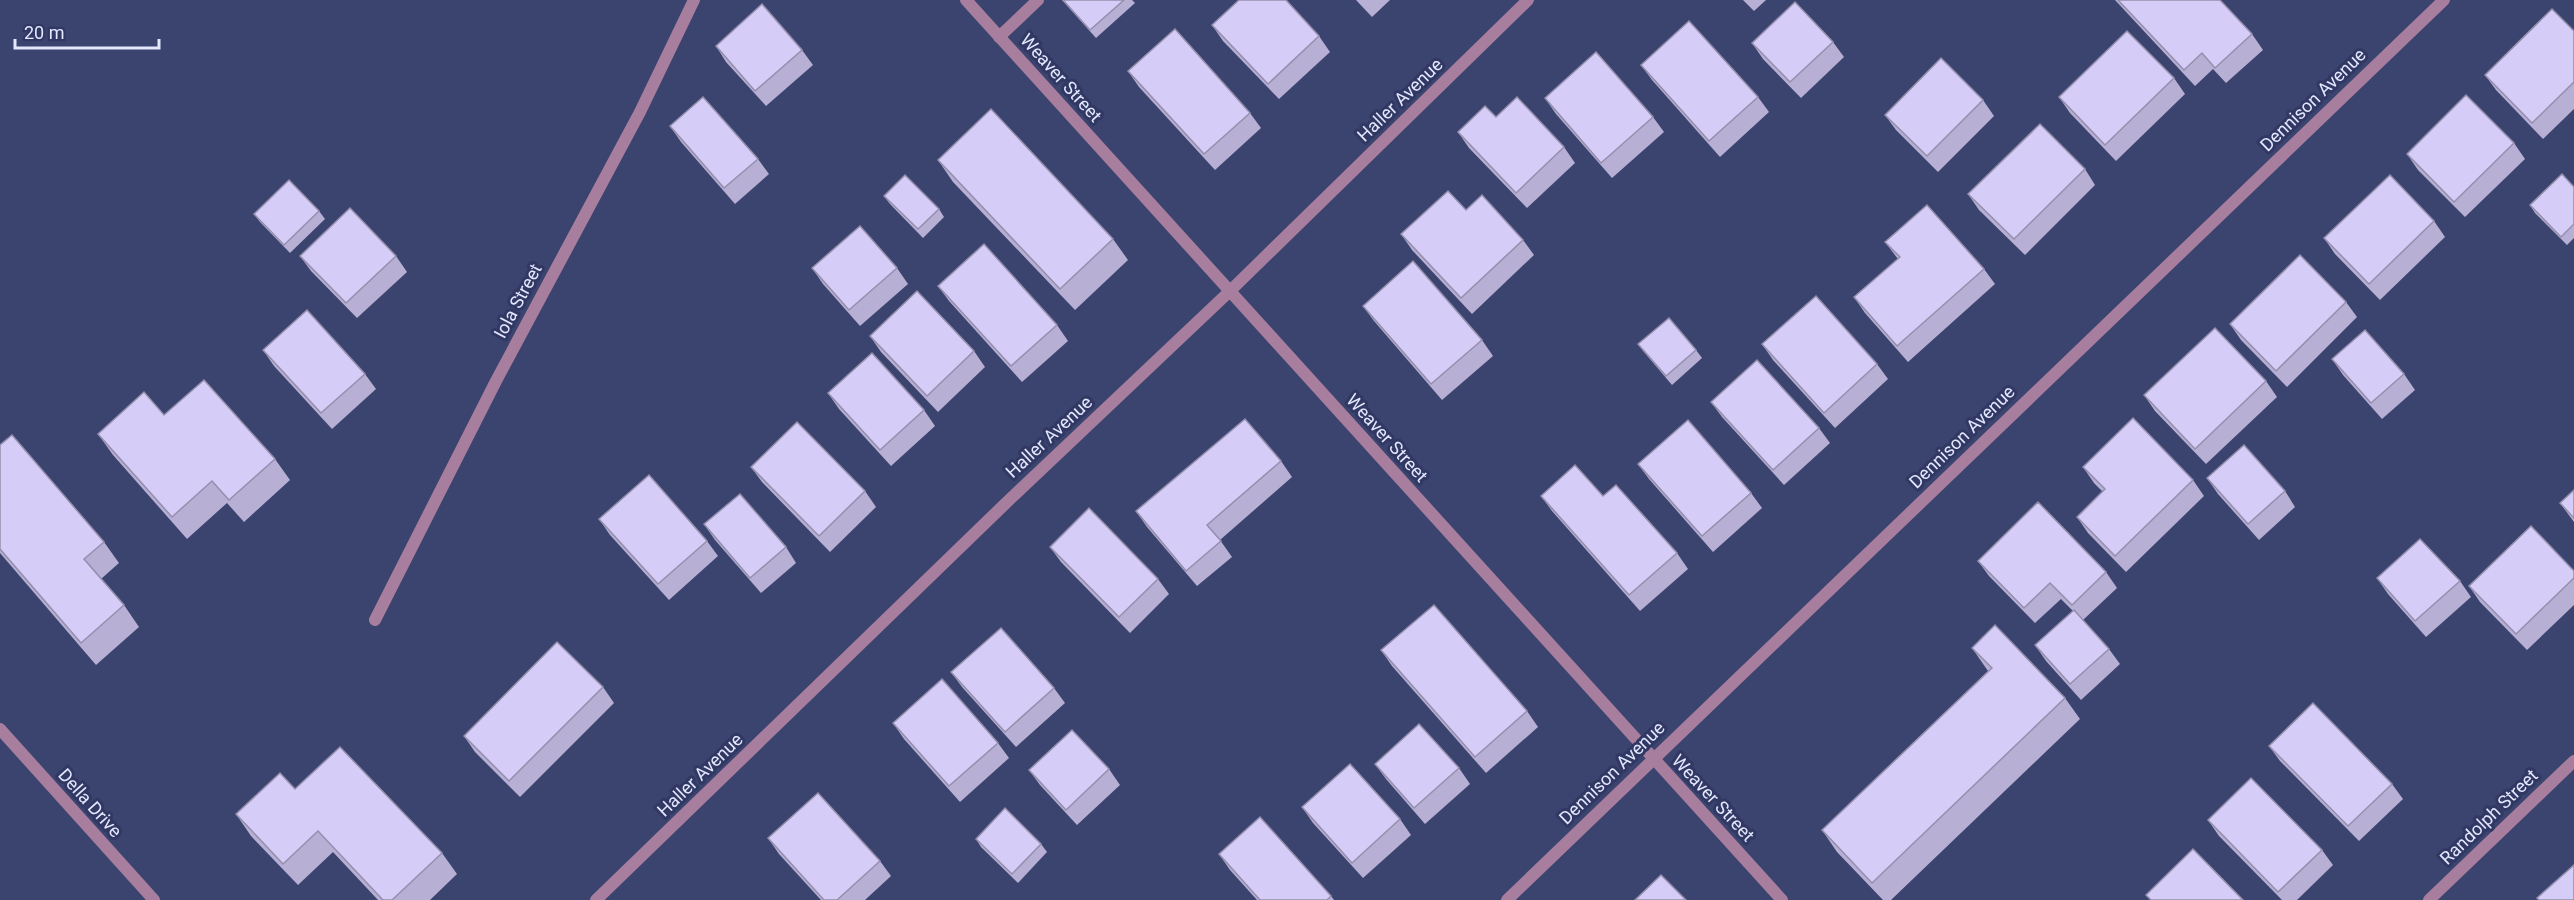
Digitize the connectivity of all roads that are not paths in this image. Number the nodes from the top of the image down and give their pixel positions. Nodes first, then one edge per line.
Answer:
1 (694, 0) edge
2 (966, 0) edge
3 (1038, 0) edge
4 (1528, 0) edge
5 (2444, 0) edge
6 (999, 37) junction
7 (1230, 291) junction
8 (375, 620) dead end
9 (0, 729) edge
10 (1652, 759) junction
11 (2574, 761) edge
12 (154, 900) edge
13 (596, 900) edge
14 (1507, 900) edge
15 (1782, 900) edge
16 (2429, 900) edge

1 - 8 street, Iola Street
2 - 6 street, Weaver Street
3 - 6 street
4 - 7 street, Haller Avenue
5 - 10 street, Dennison Avenue
6 - 7 street, Weaver Street
7 - 10 street, Weaver Street
7 - 13 street, Haller Avenue
9 - 12 street, Della Drive
10 - 14 street, Dennison Avenue
10 - 15 street, Weaver Street
11 - 16 street, Randolph Street

